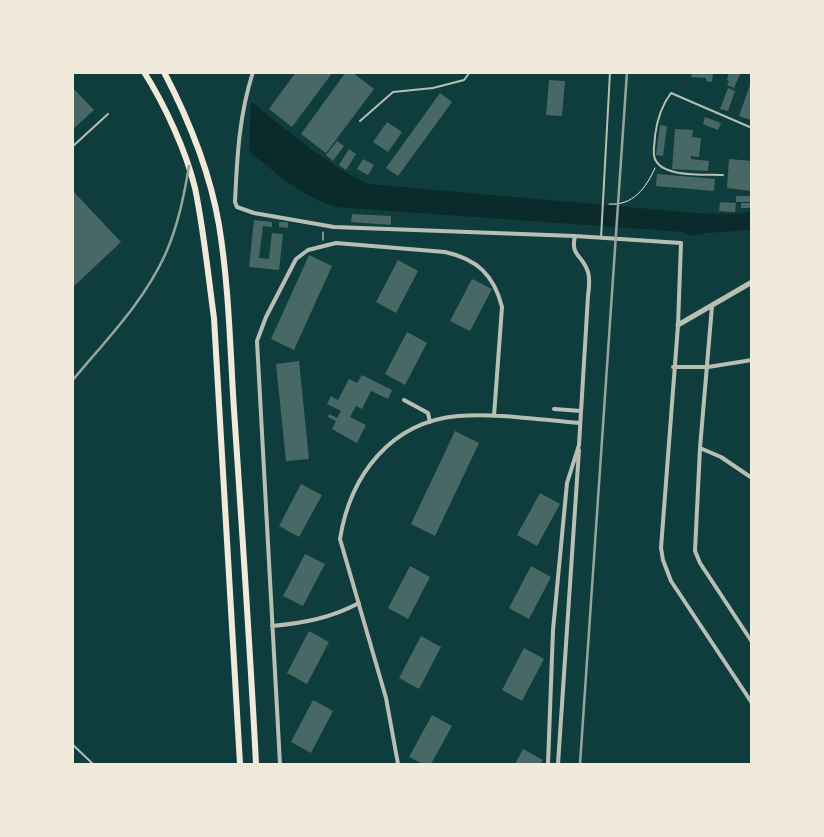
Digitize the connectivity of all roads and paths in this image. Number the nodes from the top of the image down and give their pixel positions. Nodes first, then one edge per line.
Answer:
1 (144, 72) edge
2 (164, 72) edge
3 (253, 72) edge
4 (470, 72) edge
5 (610, 72) edge
6 (108, 114) dead end
7 (360, 121) dead end
8 (752, 128) edge
9 (72, 147) edge
10 (658, 164) junction
11 (723, 175) dead end
12 (603, 204) junction
13 (323, 231) dead end
14 (575, 236) junction
15 (602, 238) junction
16 (323, 245) junction
17 (752, 282) edge
18 (712, 306) junction
19 (678, 325) junction
20 (752, 360) edge
21 (673, 367) junction
22 (708, 367) junction
23 (404, 400) dead end
24 (554, 409) dead end
25 (581, 410) junction
26 (494, 416) junction
27 (430, 422) junction
28 (580, 423) junction
29 (579, 445) junction
30 (700, 448) junction
31 (752, 478) edge
32 (359, 603) junction
33 (272, 626) junction
34 (752, 642) edge
35 (752, 703) edge
36 (72, 744) edge
37 (93, 764) edge
38 (240, 764) edge
39 (256, 764) edge
40 (280, 764) edge
41 (398, 764) edge
42 (548, 764) edge
43 (558, 764) edge

1 - 38 highway
2 - 39 highway
3 - 14 street
4 - 7 lane
5 - 12 lane
6 - 9 lane
8 - 10 lane
10 - 11 lane
10 - 12 path
12 - 15 lane
13 - 16 path
14 - 15 street
14 - 25 street
15 - 19 street
16 - 26 street
16 - 33 street
17 - 18 street
18 - 19 street
18 - 22 street
19 - 21 street
20 - 22 street
21 - 22 street
21 - 35 street
22 - 30 street
23 - 27 street
24 - 25 street
25 - 28 street
26 - 27 street
26 - 28 street
27 - 32 street
28 - 29 street
29 - 42 street
29 - 43 street
30 - 31 street
30 - 34 street
32 - 33 street
32 - 41 street
33 - 40 street
36 - 37 lane

